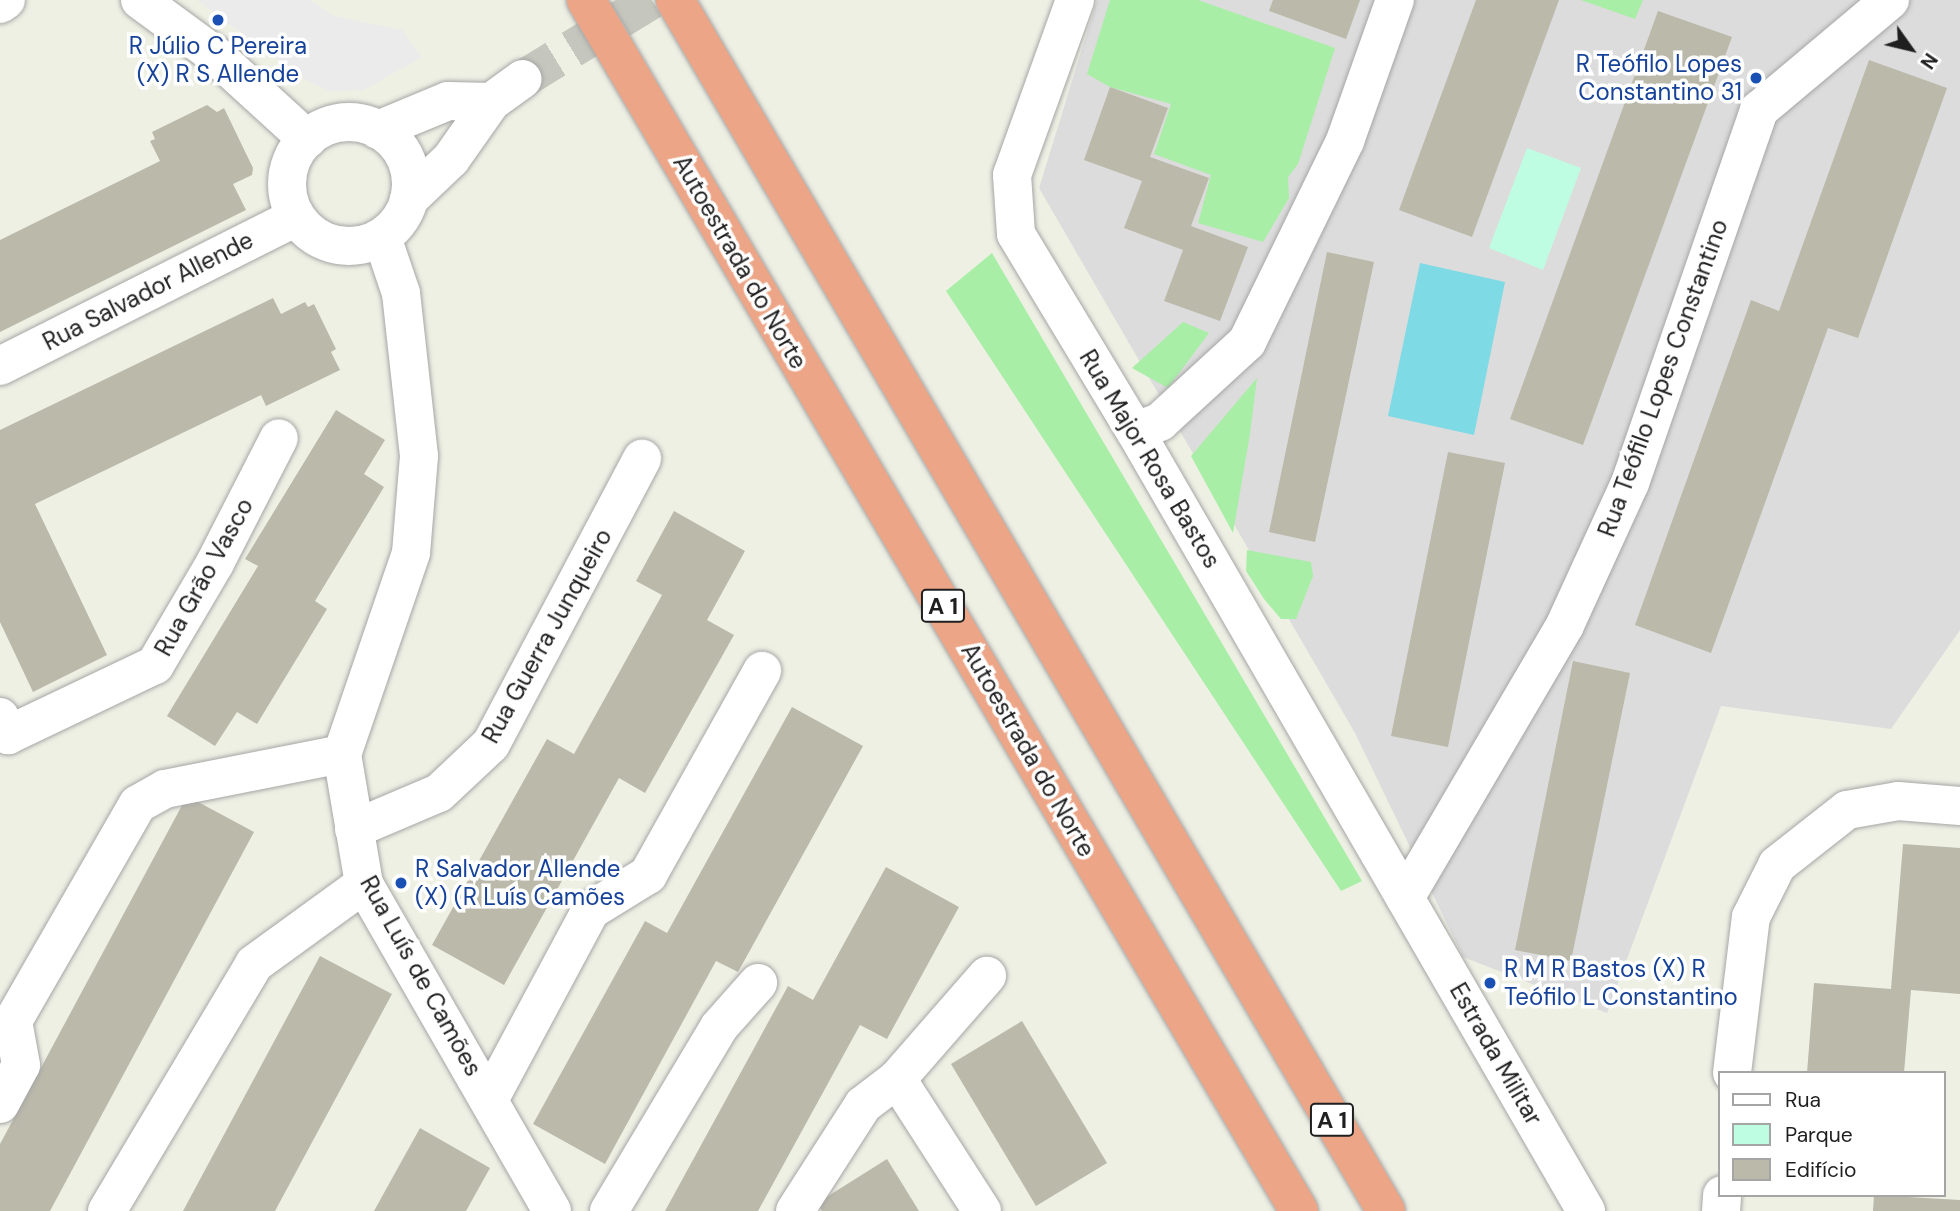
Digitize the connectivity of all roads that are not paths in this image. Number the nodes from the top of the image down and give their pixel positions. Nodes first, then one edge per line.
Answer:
1 (6, 0) edge
2 (140, 0) edge
3 (586, 0) edge
4 (675, 0) edge
5 (1075, 0) edge
6 (1395, 0) edge
7 (1890, 0) edge
8 (0, 4) edge
9 (523, 79) tunnel mouth
10 (491, 102) junction
11 (378, 130) junction
12 (307, 139) junction
13 (409, 199) junction
14 (296, 217) junction
15 (382, 237) junction
16 (0, 366) edge
17 (1135, 431) junction
18 (279, 438) dead end
19 (642, 458) dead end
20 (762, 671) dead end
21 (3, 734) edge
22 (342, 754) junction
23 (1960, 806) edge
24 (354, 829) junction
25 (363, 884) junction
26 (1405, 898) junction
27 (987, 976) dead end
28 (758, 983) dead end
29 (1732, 1071) edge
30 (897, 1079) junction
31 (489, 1100) junction
32 (0, 1104) edge
33 (539, 1207) edge
34 (107, 1211) edge
35 (609, 1211) edge
36 (795, 1211) edge
37 (982, 1211) edge
38 (1299, 1211) edge
39 (1386, 1211) edge
40 (1586, 1211) edge

1 - 8 street
2 - 12 street
3 - 38 highway, Autoestrada do Norte / A 1
4 - 39 highway, A 1
5 - 17 street, Rua Major Rosa Bastos
6 - 17 street
7 - 26 street, Rua Teófilo Lopes Constantino
9 - 10 street
10 - 11 street
10 - 13 street
11 - 12 street
11 - 13 street
12 - 14 street
13 - 15 street
14 - 15 street
14 - 16 street, Rua Salvador Allende
15 - 22 street, Rua Luís de Camões
17 - 26 street, Rua Major Rosa Bastos
18 - 21 street, Rua Grão Vasco
19 - 24 street, Rua Guerra Junqueiro
20 - 31 street
22 - 24 street, Rua Luís de Camões
22 - 32 street
23 - 29 street
24 - 25 street, Rua Luís de Camões
25 - 31 street, Rua Luís de Camões
25 - 34 street
26 - 40 street, Estrada Militar
27 - 30 street
28 - 35 street
30 - 36 street
30 - 37 street
31 - 33 street, Rua Luís de Camões

